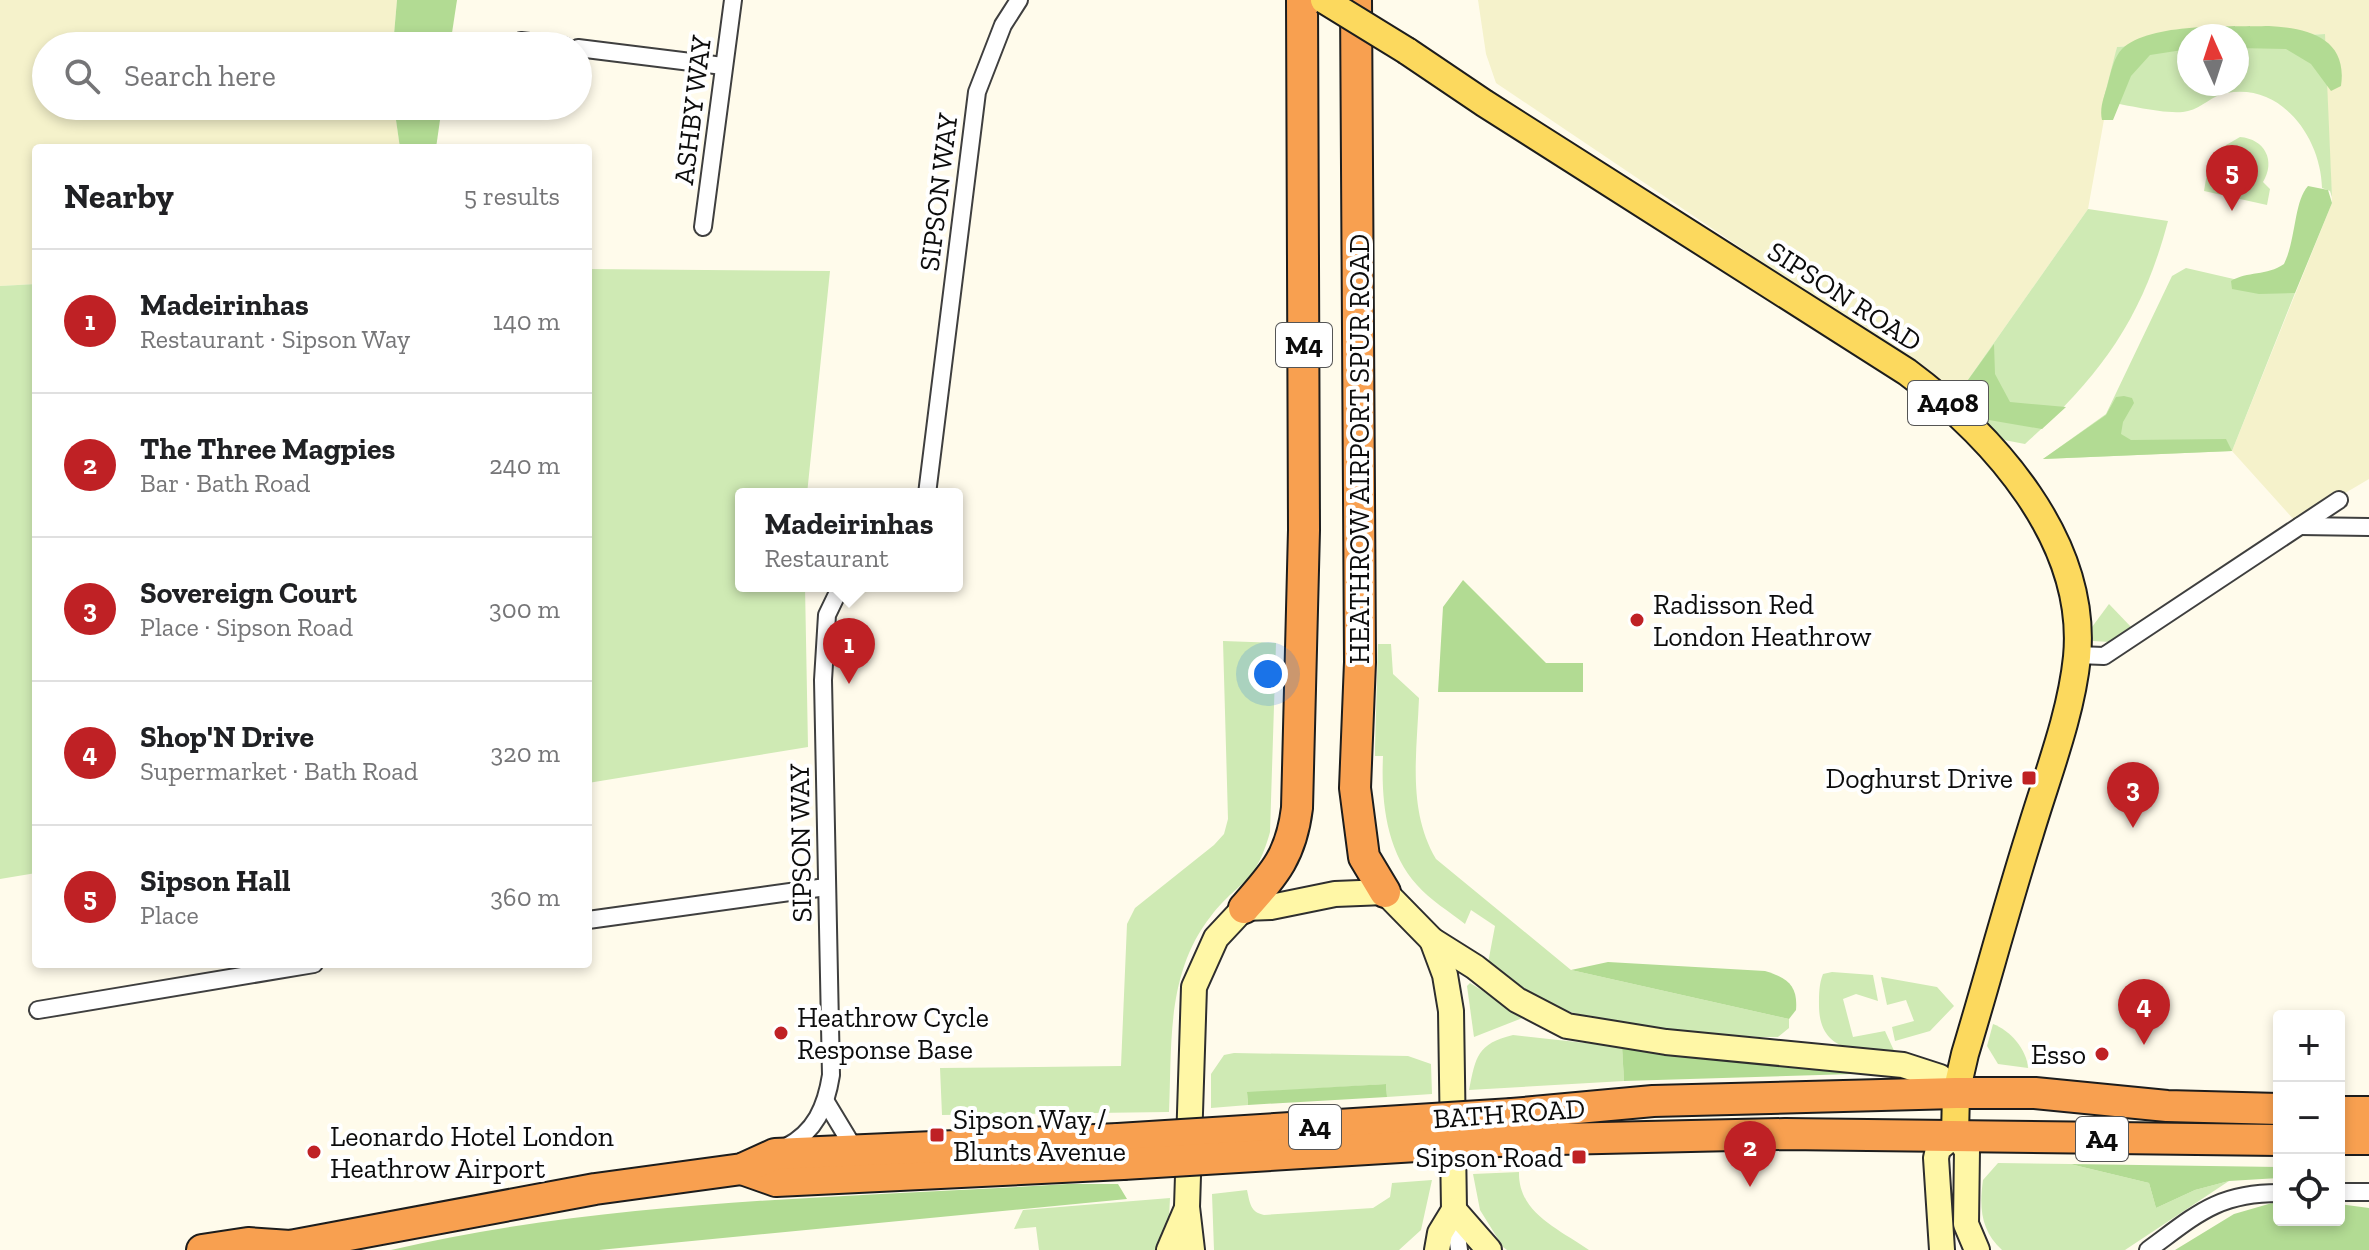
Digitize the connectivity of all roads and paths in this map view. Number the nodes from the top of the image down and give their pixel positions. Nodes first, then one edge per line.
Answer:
1 (733, 0) edge
2 (1019, 0) edge
3 (1302, 0) edge
4 (1324, 0) edge
5 (1356, 0) edge
6 (592, 50) edge
7 (723, 66) junction
8 (703, 227) dead end
9 (928, 488) edge
10 (2339, 500) dead end
11 (2299, 527) junction
12 (2369, 527) edge
13 (838, 592) edge
14 (2077, 655) junction
15 (826, 887) junction
16 (1385, 892) junction
17 (1244, 908) junction
18 (592, 919) edge
19 (1432, 940) junction
20 (290, 968) edge
21 (38, 1010) dead end
22 (1956, 1093) junction
23 (826, 1102) junction
24 (2273, 1109) edge
25 (2345, 1112) edge
26 (2369, 1112) edge
27 (1514, 1127) junction
28 (1955, 1135) junction
29 (2345, 1139) edge
30 (2369, 1139) edge
31 (2273, 1140) edge
32 (855, 1150) junction
33 (1120, 1152) junction
34 (775, 1154) junction
35 (742, 1169) junction
36 (2345, 1192) edge
37 (2369, 1192) edge
38 (2273, 1193) edge
39 (1187, 1207) junction
40 (1454, 1210) junction
41 (288, 1248) edge
42 (202, 1250) edge
43 (1169, 1250) edge
44 (1192, 1250) edge
45 (1437, 1250) edge
46 (1459, 1250) edge
47 (1489, 1250) edge
48 (1942, 1250) edge
49 (1977, 1250) edge
50 (2148, 1250) edge

1 - 7 street, ASHBY WAY
2 - 9 street, SIPSON WAY
3 - 17 highway, HEATHROW AIRPORT SPUR ROAD / M4
4 - 14 main road, SIPSON ROAD / A408, bridge
5 - 16 highway, HEATHROW AIRPORT SPUR ROAD / M4
6 - 7 street
7 - 8 street, ASHBY WAY
10 - 11 street
11 - 12 street
11 - 14 street
13 - 15 street, SIPSON WAY
14 - 22 main road, SIPSON ROAD / A408
15 - 18 street
15 - 23 street, SIPSON WAY
16 - 17 street
16 - 19 street
17 - 39 street
19 - 22 street
19 - 40 street
20 - 21 street
22 - 24 highway, BATH ROAD / A4
22 - 27 highway, BATH ROAD / A4
22 - 28 main road, SIPSON ROAD / A408
23 - 32 street
23 - 34 street, SIPSON WAY
25 - 26 highway
27 - 28 highway, BATH ROAD / A4
27 - 33 highway, BATH ROAD / A4, bridge
28 - 31 highway, BATH ROAD / A4
28 - 48 street
28 - 49 street
29 - 30 highway
32 - 33 highway, BATH ROAD / A4
32 - 34 highway, BATH ROAD / A4
33 - 35 highway, BATH ROAD / A4
34 - 35 highway, BATH ROAD / A4
35 - 41 highway, BATH ROAD / A4
36 - 37 street
38 - 50 street
39 - 43 street
39 - 44 street
40 - 45 street
40 - 46 street
40 - 47 street
41 - 42 highway, BATH ROAD / A4

